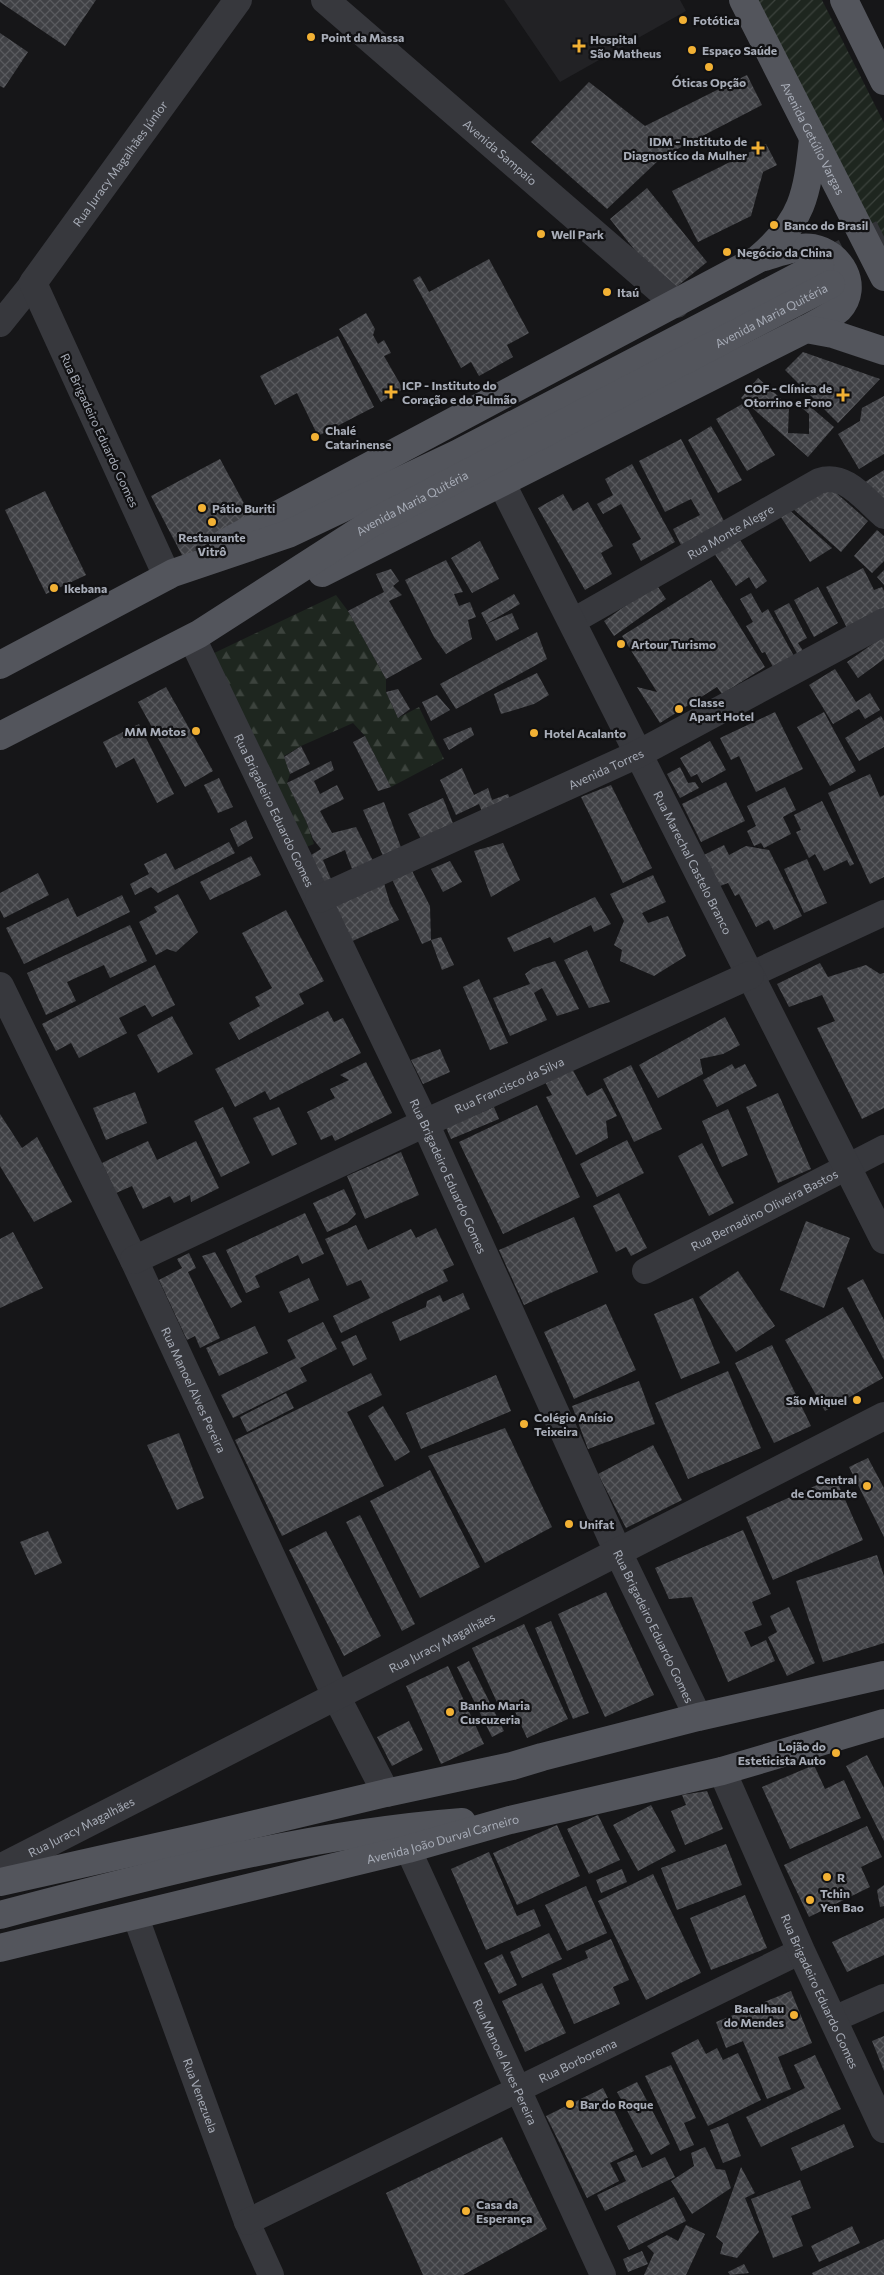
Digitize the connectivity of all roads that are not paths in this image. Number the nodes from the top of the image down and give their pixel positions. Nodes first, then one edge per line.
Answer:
1 (238, 0) edge
2 (325, 0) edge
3 (743, 0) edge
4 (844, 0) edge
5 (878, 61) edge
6 (884, 81) edge
7 (813, 139) junction
8 (758, 259) junction
9 (884, 277) edge
10 (33, 283) junction
11 (676, 304) junction
12 (0, 324) edge
13 (806, 329) junction
14 (884, 350) edge
15 (502, 484) junction
16 (884, 516) edge
17 (170, 575) junction
18 (573, 621) junction
19 (884, 622) edge
20 (195, 636) junction
21 (0, 665) edge
22 (0, 736) edge
23 (638, 754) junction
24 (319, 899) junction
25 (884, 913) edge
26 (750, 975) junction
27 (0, 986) edge
28 (425, 1123) junction
29 (884, 1148) edge
30 (847, 1166) junction
31 (884, 1240) edge
32 (134, 1260) junction
33 (645, 1271) dead end
34 (884, 1416) edge
35 (618, 1552) junction
36 (884, 1675) edge
37 (336, 1696) junction
38 (698, 1717) junction
39 (884, 1723) edge
40 (493, 1770) junction
41 (722, 1771) junction
42 (386, 1793) junction
43 (510, 1820) junction
44 (326, 1839) junction
45 (408, 1849) junction
46 (0, 1868) edge
47 (0, 1882) edge
48 (0, 1915) edge
49 (135, 1915) junction
50 (0, 1948) edge
51 (801, 1951) junction
52 (884, 1997) edge
53 (834, 2019) junction
54 (517, 2090) junction
55 (884, 2129) edge
56 (247, 2222) junction
57 (271, 2275) edge
58 (603, 2275) edge

1 - 10 street, Rua Juracy Magalhães Júnior
2 - 11 street, Avenida Sampaio
3 - 7 main road, Avenida Getúlio Vargas
4 - 5 main road
5 - 6 main road
7 - 8 main road
7 - 9 main road, Avenida Getúlio Vargas
8 - 11 main road
8 - 13 main road
10 - 12 street, Rua Juracy Magalhães Júnior
10 - 17 street, Rua Brigadeiro Eduardo Gomes
11 - 17 main road
13 - 14 main road
13 - 15 main road
15 - 18 street, Rua Marechal Castelo Branco
15 - 20 main road
16 - 18 street, Rua Monte Alegre
17 - 20 main road, Avenida Maria Quitéria
17 - 21 main road, Avenida Maria Quitéria
18 - 23 street, Rua Marechal Castelo Branco
19 - 23 street, Avenida Torres
20 - 22 main road, Avenida Maria Quitéria
20 - 24 street, Rua Brigadeiro Eduardo Gomes
23 - 24 street, Avenida Torres
23 - 26 street, Rua Marechal Castelo Branco
24 - 28 street, Rua Brigadeiro Eduardo Gomes
25 - 26 street, Rua Francisco da Silva
26 - 28 street, Rua Francisco da Silva
26 - 30 street, Rua Marechal Castelo Branco
27 - 32 street, Rua Manoel Alves Pereira
28 - 32 street, Rua Francisco da Silva
28 - 35 street, Rua Brigadeiro Eduardo Gomes
29 - 30 street, Rua Bernadino Oliveira Bastos
30 - 31 street, Rua Marechal Castelo Branco
30 - 33 street, Rua Bernadino Oliveira Bastos
32 - 37 street, Rua Manoel Alves Pereira
34 - 35 street, Rua Juracy Magalhães
35 - 37 street, Rua Juracy Magalhães
35 - 38 street, Rua Brigadeiro Eduardo Gomes
36 - 38 main road
37 - 42 street, Rua Manoel Alves Pereira
37 - 46 street, Rua Juracy Magalhães
38 - 40 main road
39 - 41 main road, Avenida João Durval Carneiro
40 - 42 main road
40 - 44 main road
41 - 43 main road, Avenida João Durval Carneiro
41 - 51 street, Rua Brigadeiro Eduardo Gomes
42 - 47 main road
43 - 44 main road
43 - 45 main road, Avenida João Durval Carneiro
44 - 48 main road
45 - 49 main road, Avenida João Durval Carneiro
45 - 54 street, Rua Manoel Alves Pereira
49 - 50 main road, Avenida João Durval Carneiro
49 - 56 street, Rua Venezuela
51 - 53 street, Rua Brigadeiro Eduardo Gomes
51 - 54 street, Rua Borborema
52 - 53 street
53 - 55 street, Rua Brigadeiro Eduardo Gomes
54 - 56 street, Rua Borborema
54 - 58 street, Rua Manoel Alves Pereira
56 - 57 street, Rua Venezuela

